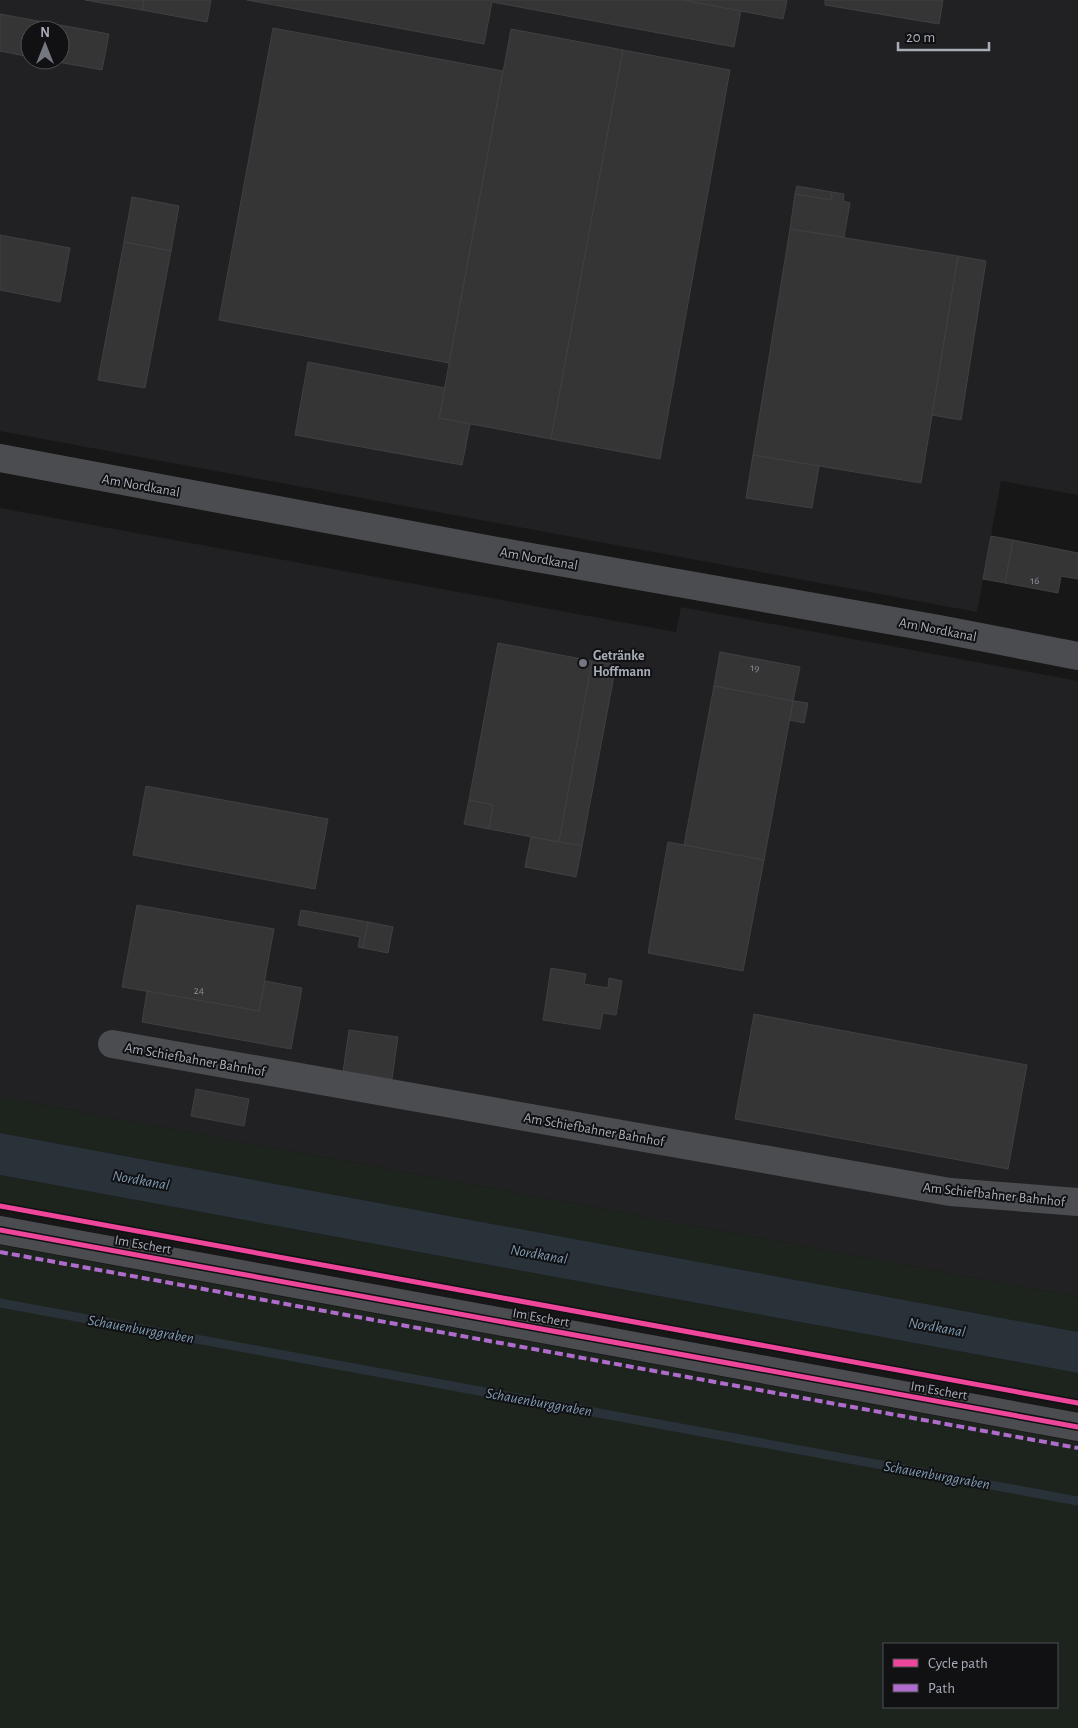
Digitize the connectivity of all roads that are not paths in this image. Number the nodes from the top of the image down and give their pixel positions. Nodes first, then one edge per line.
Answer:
1 (0, 458) edge
2 (1078, 656) edge
3 (112, 1044) dead end
4 (1078, 1202) edge
5 (0, 1230) edge
6 (1078, 1427) edge

1 - 2 street, Am Nordkanal
3 - 4 street, Am Schiefbahner Bahnhof
5 - 6 street, Im Eschert

